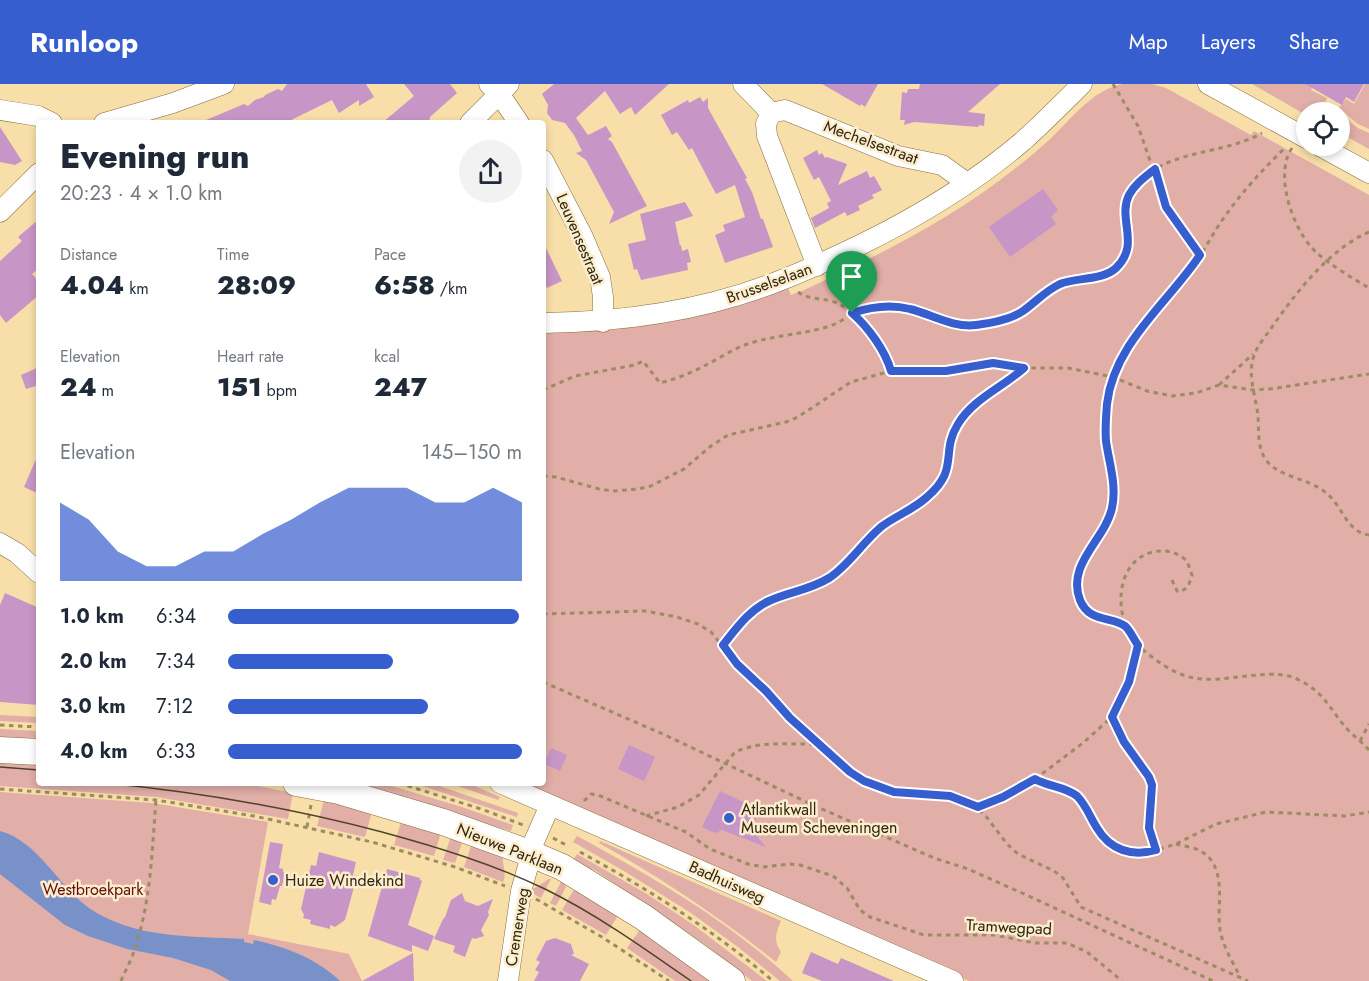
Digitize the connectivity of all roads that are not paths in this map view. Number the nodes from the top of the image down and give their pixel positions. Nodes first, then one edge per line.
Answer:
1 (224, 84) edge
2 (743, 84) edge
3 (1082, 84) edge
4 (1208, 84) edge
5 (499, 88) edge
6 (0, 110) edge
7 (771, 113) junction
8 (46, 120) edge
9 (114, 120) edge
10 (472, 120) edge
11 (517, 120) edge
12 (1296, 132) edge
13 (1338, 156) edge
14 (546, 166) edge
15 (1369, 173) edge
16 (36, 176) edge
17 (967, 183) junction
18 (0, 212) edge
19 (817, 266) junction
20 (603, 322) junction
21 (546, 323) edge
22 (0, 543) edge
23 (0, 558) edge
24 (36, 569) edge
25 (36, 571) edge
26 (0, 750) edge
27 (36, 752) edge
28 (312, 786) edge
29 (507, 786) edge
30 (550, 805) junction
31 (529, 853) junction
32 (508, 981) edge
33 (732, 981) edge
34 (953, 981) edge

1 - 9 street
2 - 7 street
3 - 17 street, Brusselselaan
4 - 12 street
5 - 10 street
5 - 11 street
6 - 8 street
7 - 17 street, Mechelsestraat
7 - 19 street
13 - 15 street
14 - 20 street, Leuvensestraat
16 - 18 street
17 - 19 street, Brusselselaan
19 - 20 street, Brusselselaan
20 - 21 street, Brusselselaan
22 - 24 street
23 - 25 street
26 - 27 main road
28 - 31 main road, Nieuwe Parklaan
29 - 30 street, Badhuisweg
30 - 31 street, Cremerweg
30 - 34 street, Badhuisweg
31 - 32 street, Cremerweg
31 - 33 main road, Nieuwe Parklaan

